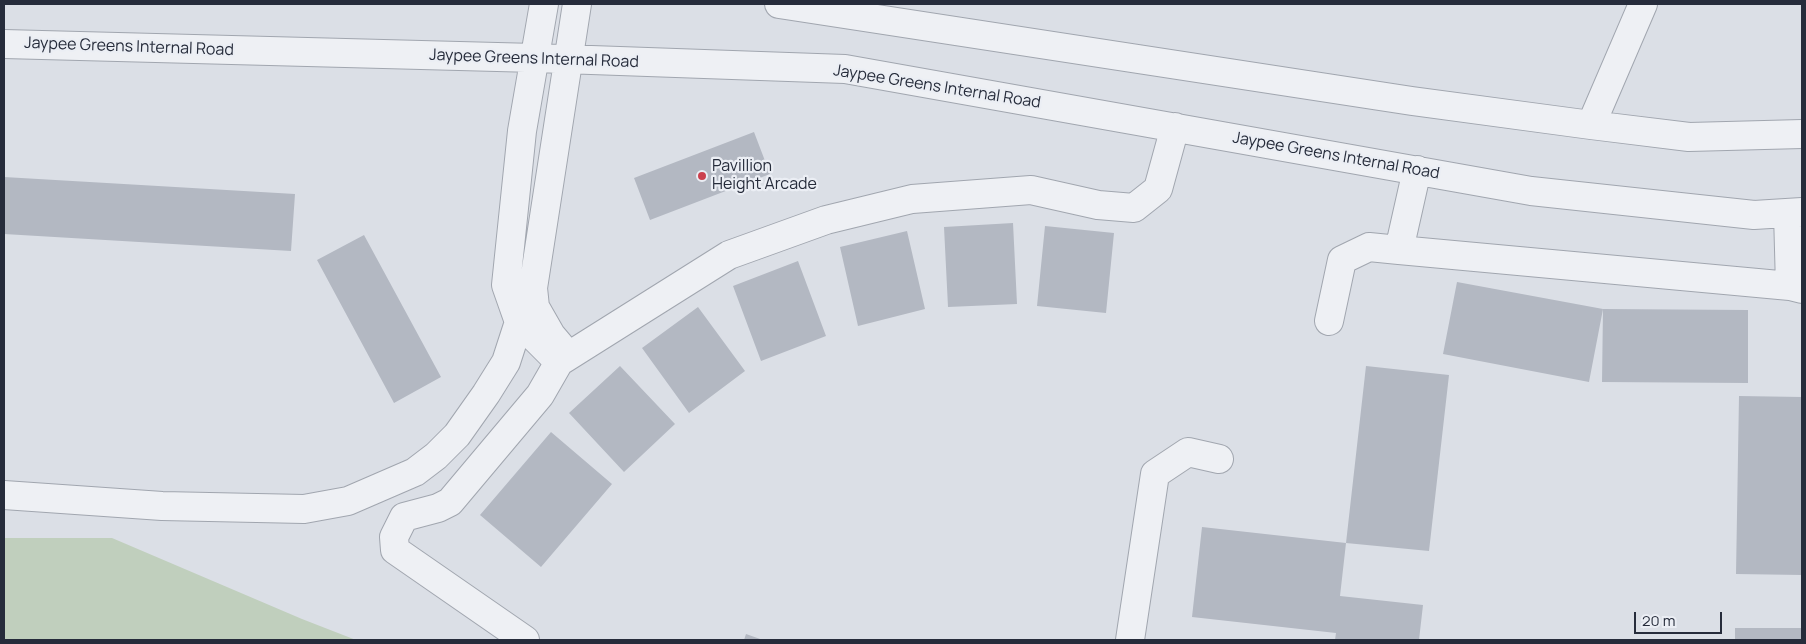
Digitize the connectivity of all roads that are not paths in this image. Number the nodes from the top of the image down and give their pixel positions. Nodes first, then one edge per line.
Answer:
1 (544, 4) edge
2 (577, 4) edge
3 (779, 4) edge
4 (1643, 4) edge
5 (4, 44) edge
6 (535, 58) junction
7 (568, 59) junction
8 (1590, 125) junction
9 (1175, 127) junction
10 (1802, 134) edge
11 (1417, 170) junction
12 (1795, 212) edge
13 (1399, 250) junction
14 (1796, 288) edge
15 (1329, 321) dead end
16 (519, 322) junction
17 (564, 359) junction
18 (1220, 459) dead end
19 (4, 495) edge
20 (525, 640) edge
21 (1130, 640) edge

1 - 6 street
2 - 7 street
3 - 8 street
4 - 8 street
5 - 6 street, Jaypee Greens Internal Road
6 - 7 street, Jaypee Greens Internal Road
6 - 16 street
7 - 9 street, Jaypee Greens Internal Road
7 - 17 street
8 - 10 street
9 - 11 street, Jaypee Greens Internal Road
9 - 17 street
11 - 12 street, Jaypee Greens Internal Road
11 - 13 street
12 - 14 street
13 - 14 street
13 - 15 street
16 - 17 street
16 - 19 street
17 - 20 street
18 - 21 street

